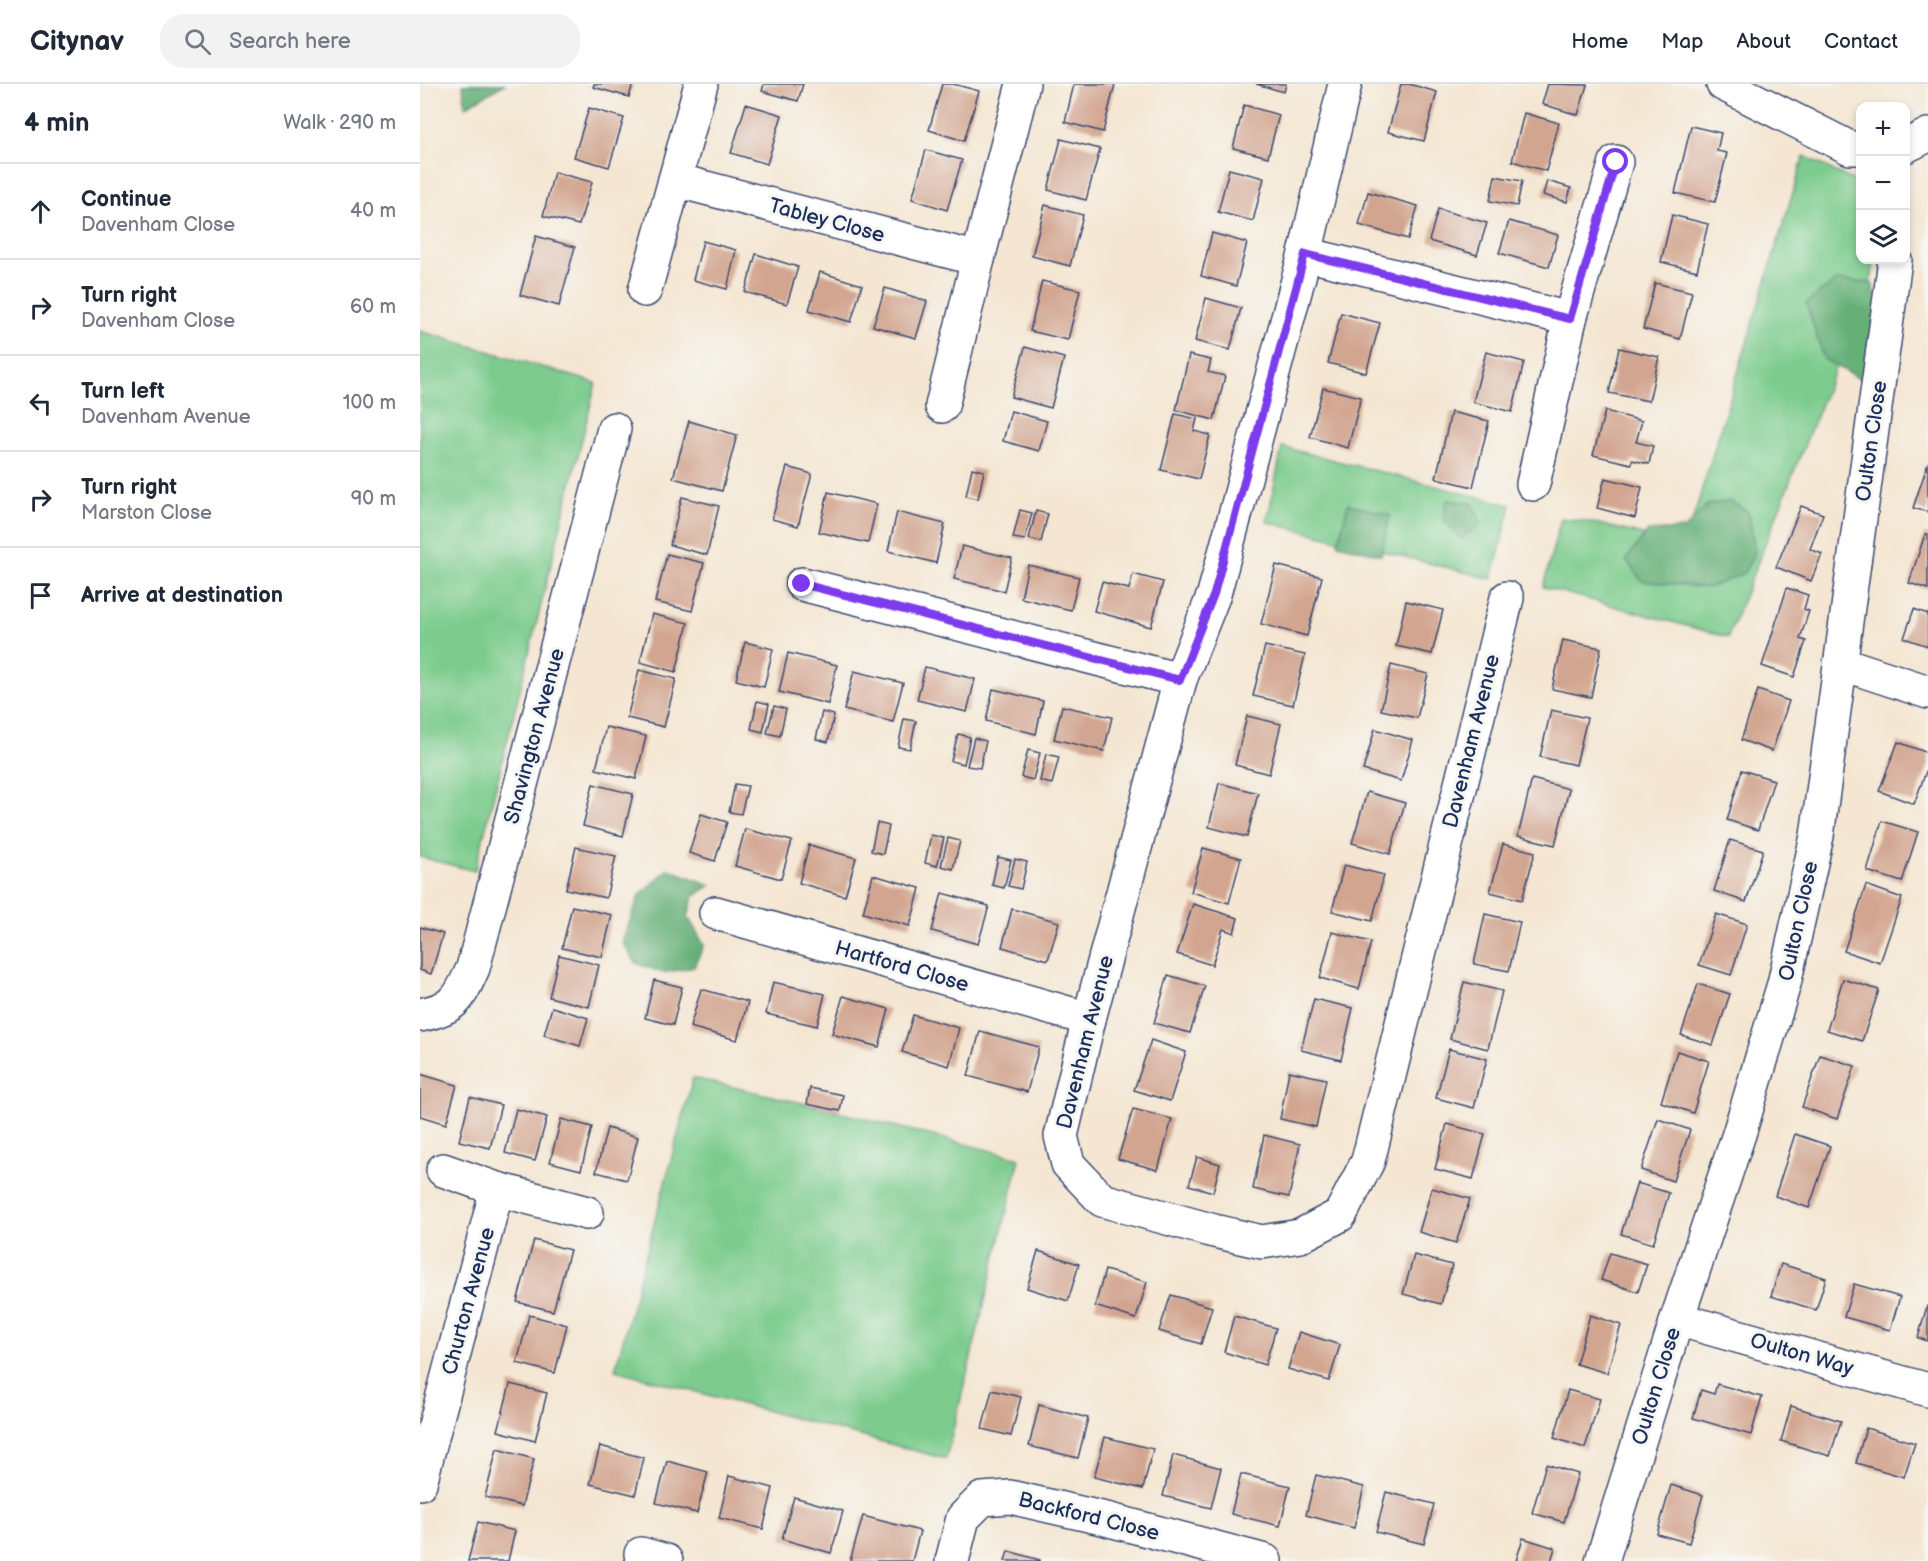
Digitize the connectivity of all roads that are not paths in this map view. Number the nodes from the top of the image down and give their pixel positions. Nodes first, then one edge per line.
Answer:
1 (701, 84) edge
2 (1023, 84) edge
3 (1345, 84) edge
4 (1723, 84) edge
5 (1928, 135) edge
6 (1910, 144) edge
7 (1856, 148) edge
8 (1616, 162) dead end
9 (675, 180) junction
10 (1305, 254) junction
11 (978, 259) junction
12 (1895, 264) edge
13 (645, 290) dead end
14 (1570, 319) junction
15 (942, 406) dead end
16 (614, 429) dead end
17 (1533, 484) dead end
18 (802, 584) dead end
19 (1507, 598) dead end
20 (1840, 663) junction
21 (1180, 680) junction
22 (1928, 692) edge
23 (716, 913) dead end
24 (420, 1015) edge
25 (1089, 1019) junction
26 (443, 1170) dead end
27 (497, 1189) junction
28 (587, 1213) dead end
29 (1677, 1319) junction
30 (1928, 1390) edge
31 (420, 1483) edge
32 (952, 1561) edge
33 (1265, 1561) edge
34 (1602, 1561) edge

1 - 9 street
2 - 11 street
3 - 10 street, Davenham Avenue
4 - 7 street
5 - 6 street
8 - 14 street
9 - 11 street, Tabley Close
9 - 13 street
10 - 14 street
10 - 21 street, Davenham Avenue
11 - 15 street
12 - 20 street, Oulton Close
14 - 17 street
16 - 24 street, Shavington Avenue
18 - 21 street
19 - 25 street, Davenham Avenue
20 - 22 street
20 - 29 street, Oulton Close
21 - 25 street, Davenham Avenue
23 - 25 street, Hartford Close
26 - 27 street
27 - 28 street
27 - 31 street, Churton Avenue
29 - 30 street, Oulton Way
29 - 34 street, Oulton Close
32 - 33 street, Backford Close

